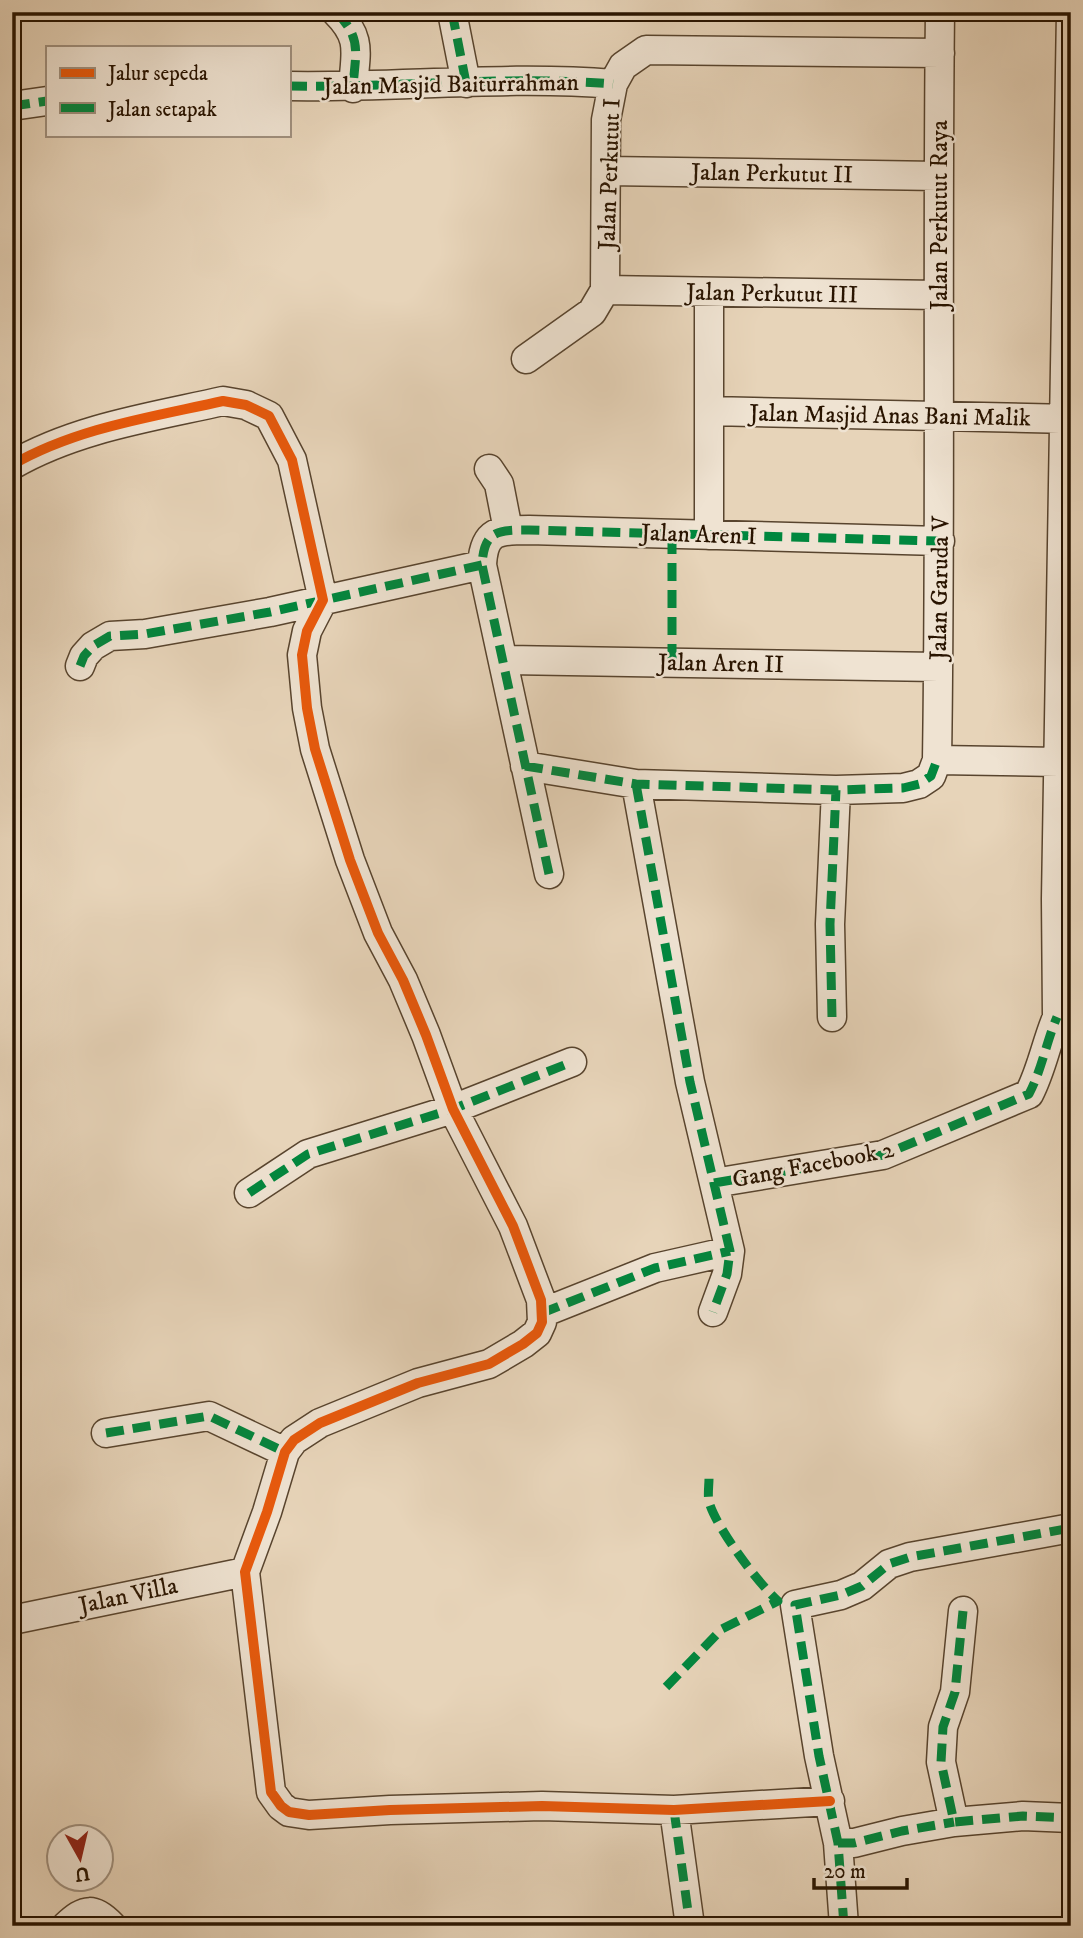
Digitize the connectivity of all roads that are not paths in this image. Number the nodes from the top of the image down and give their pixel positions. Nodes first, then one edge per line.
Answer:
1 (336, 12) edge
2 (452, 12) edge
3 (940, 12) edge
4 (1071, 12) edge
5 (940, 53) junction
6 (466, 83) junction
7 (613, 84) junction
8 (290, 86) edge
9 (353, 88) junction
10 (46, 102) edge
11 (12, 106) edge
12 (607, 171) junction
13 (938, 176) junction
14 (605, 290) junction
15 (709, 292) junction
16 (938, 295) junction
17 (526, 359) dead end
18 (709, 411) junction
19 (940, 417) junction
20 (1067, 419) edge
21 (12, 465) edge
22 (489, 469) dead end
23 (508, 530) junction
24 (709, 534) junction
25 (940, 541) junction
26 (482, 565) junction
27 (323, 600) junction
28 (503, 660) junction
29 (80, 666) dead end
30 (938, 667) junction
31 (937, 760) junction
32 (1058, 762) junction
33 (525, 766) junction
34 (636, 784) junction
35 (836, 790) junction
36 (550, 874) dead end
37 (1063, 899) edge
38 (832, 1017) dead end
39 (1064, 1022) edge
40 (572, 1062) dead end
41 (453, 1109) junction
42 (713, 1183) junction
43 (249, 1193) dead end
44 (730, 1251) junction
45 (713, 1312) dead end
46 (542, 1313) junction
47 (106, 1433) dead end
48 (285, 1451) junction
49 (1071, 1528) edge
50 (244, 1572) junction
51 (963, 1611) dead end
52 (12, 1620) edge
53 (830, 1801) junction
54 (674, 1810) junction
55 (1071, 1818) edge
56 (954, 1822) junction
57 (838, 1843) junction
58 (66, 1926) edge
59 (112, 1926) edge
60 (690, 1926) edge
61 (844, 1926) edge

1 - 9 street
2 - 6 street
3 - 5 street, Jalan Perkutut Raya
4 - 20 street
5 - 7 street, Jalan Perkutut I
5 - 13 street, Jalan Perkutut Raya
6 - 7 street, Jalan Masjid Baiturrahman
6 - 9 street, Jalan Masjid Baiturrahman
7 - 12 street, Jalan Perkutut I
8 - 9 street, Jalan Masjid Baiturrahman
10 - 11 street
12 - 13 street, Jalan Perkutut II
12 - 14 street, Jalan Perkutut I
13 - 16 street, Jalan Perkutut Raya
14 - 15 street, Jalan Perkutut III
14 - 17 street
15 - 16 street, Jalan Perkutut III
15 - 18 street
16 - 19 street, Jalan Perkutut Raya
18 - 19 street, Jalan Masjid Anas Bani Malik
18 - 24 street
19 - 20 street, Jalan Masjid Anas Bani Malik
19 - 25 street, Jalan Garuda V
20 - 32 street
21 - 27 street
22 - 23 street
23 - 24 street, Jalan Aren I
23 - 26 street
24 - 25 street, Jalan Aren I
25 - 30 street, Jalan Garuda V
26 - 27 street
26 - 28 street
27 - 29 street
27 - 41 street
28 - 30 street, Jalan Aren II
28 - 33 street
30 - 31 street, Jalan Garuda V
31 - 32 street
31 - 35 street
32 - 37 street
33 - 34 street
33 - 36 street
34 - 35 street
34 - 42 street
35 - 38 street
37 - 39 street
39 - 42 street, Gang Facebook 2
40 - 41 street
41 - 43 street
41 - 46 street
42 - 44 street
44 - 45 street
44 - 46 street
46 - 48 street
47 - 48 street
48 - 50 street
49 - 53 street
50 - 52 street, Jalan Villa
50 - 54 street
51 - 56 street
53 - 54 street
53 - 57 street
54 - 60 street
55 - 56 street
56 - 57 street
57 - 61 street
58 - 59 street

